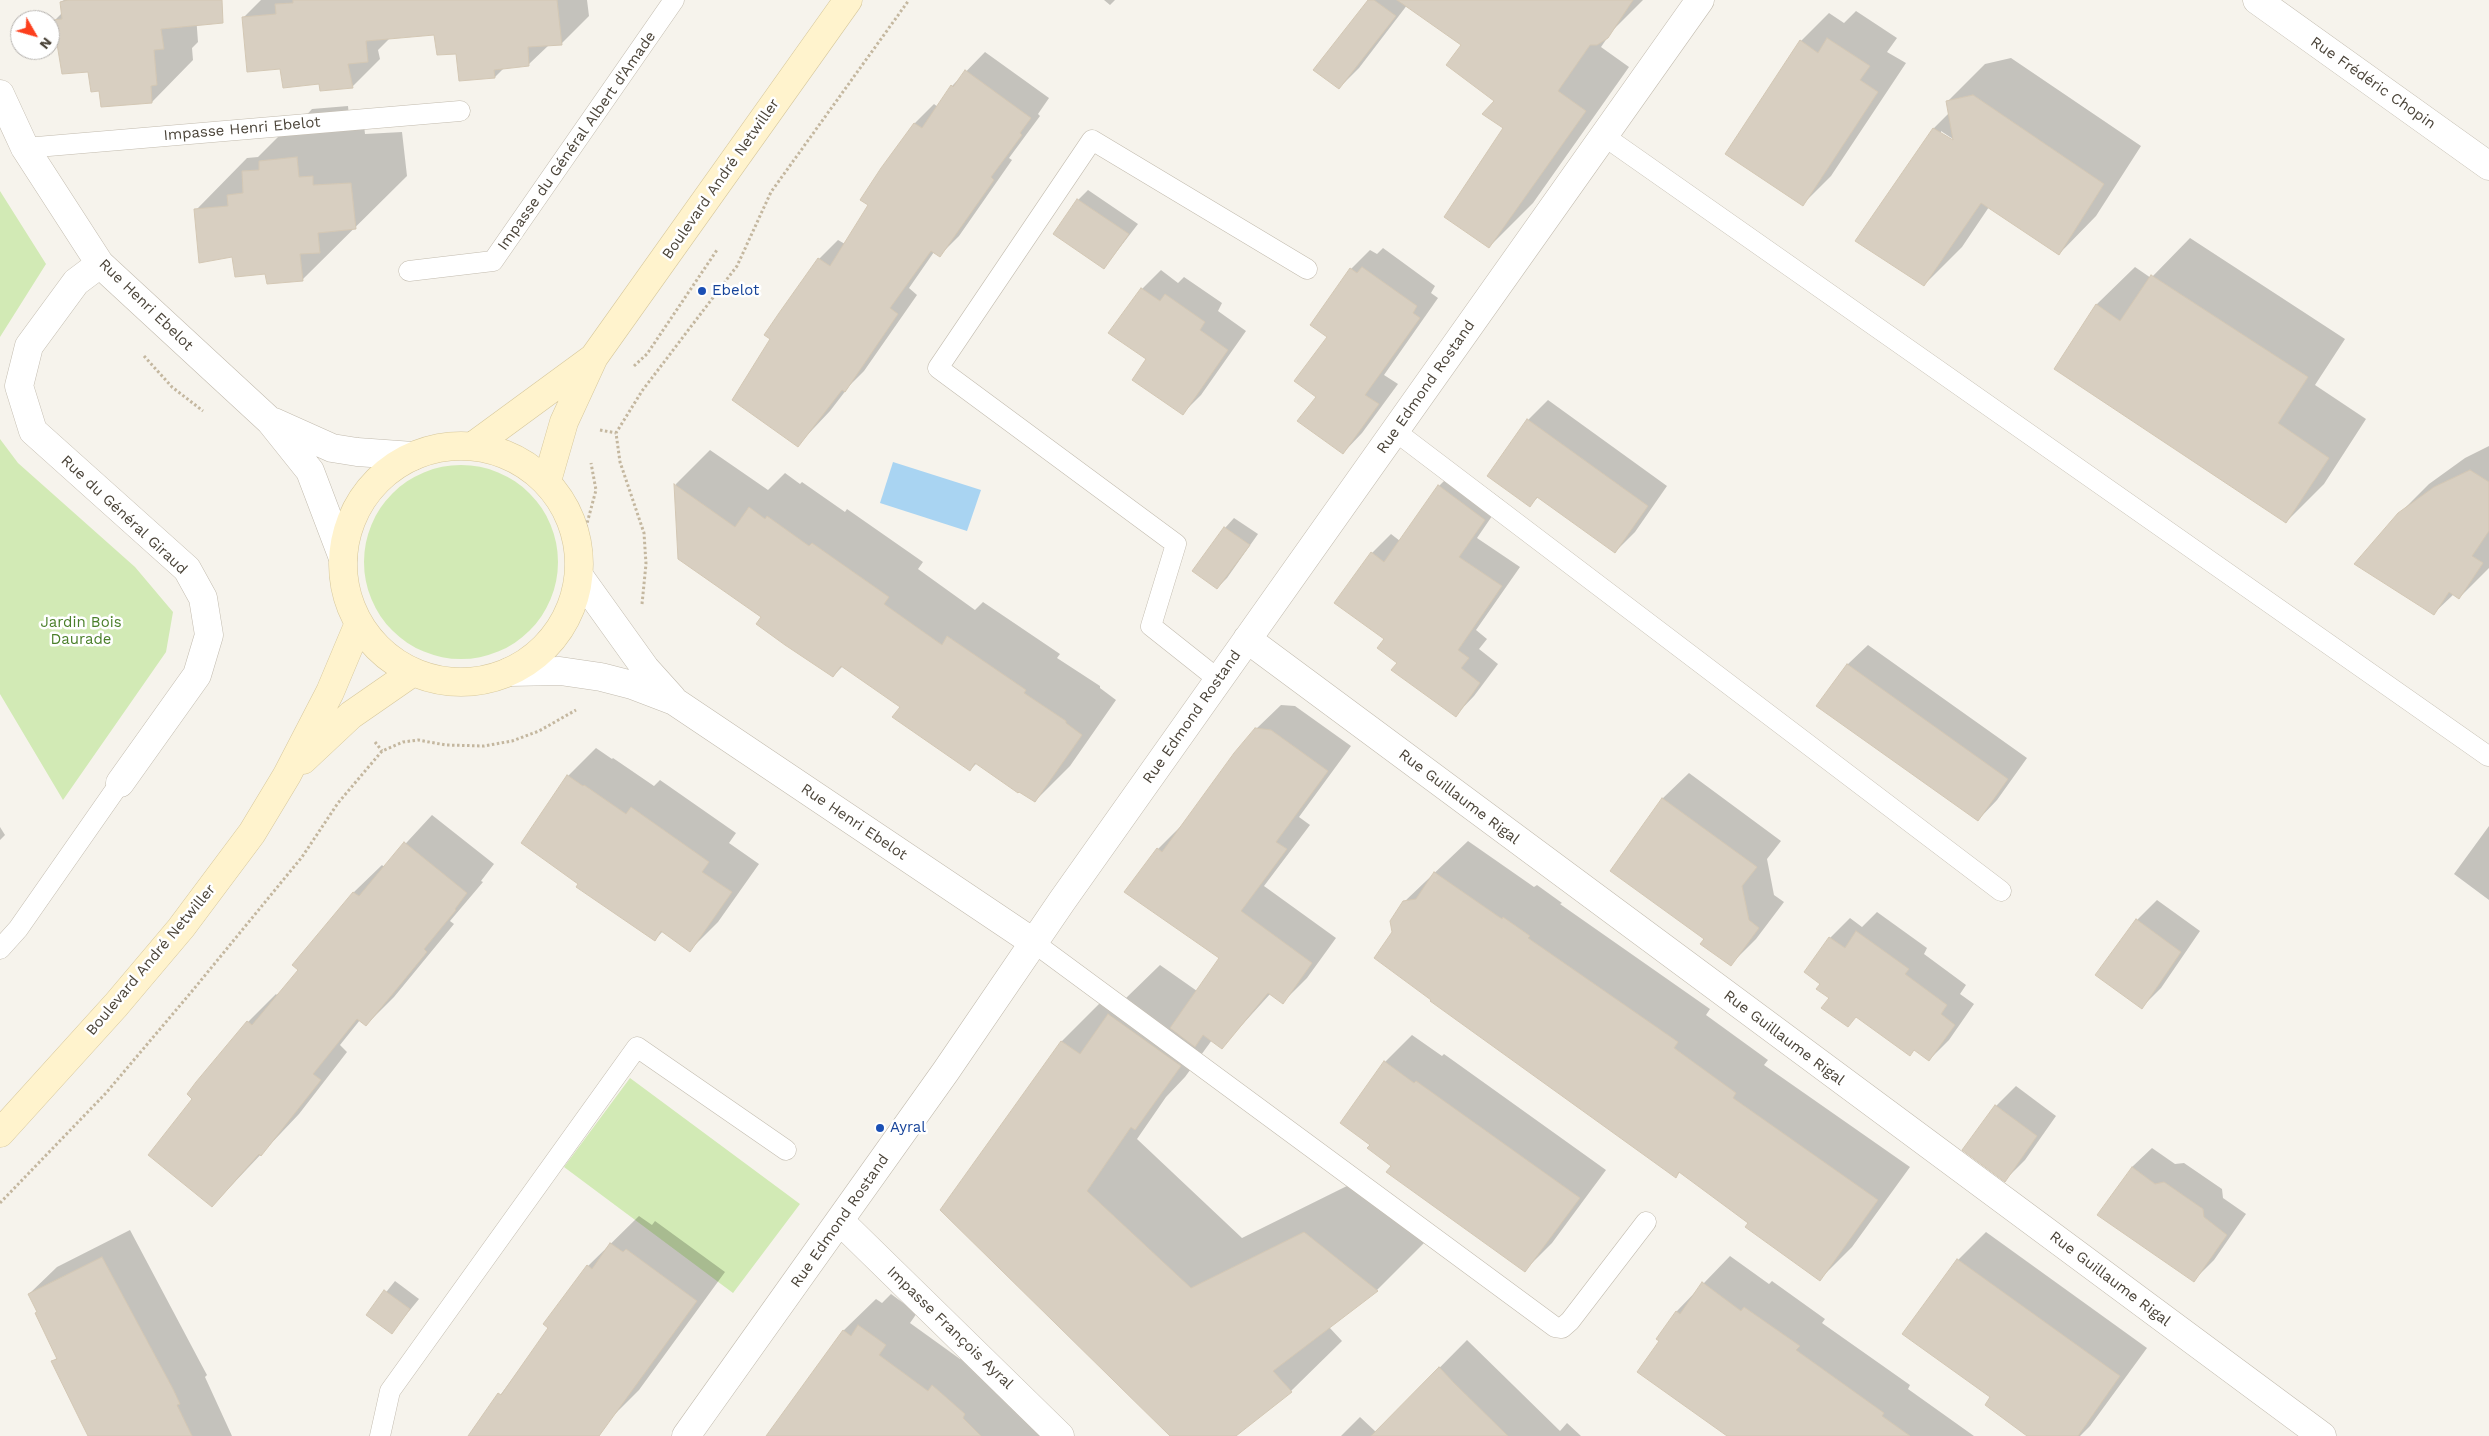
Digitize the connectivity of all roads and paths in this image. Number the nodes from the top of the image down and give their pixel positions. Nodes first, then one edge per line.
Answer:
1 (674, 0) edge
2 (848, 0) edge
3 (909, 0) edge
4 (1700, 0) edge
5 (2257, 0) edge
6 (0, 94) edge
7 (460, 111) dead end
8 (1604, 136) junction
9 (25, 148) junction
10 (2489, 166) edge
11 (720, 244) dead end
12 (100, 264) junction
13 (1307, 269) dead end
14 (409, 271) dead end
15 (594, 357) junction
16 (633, 367) dead end
17 (270, 421) junction
18 (1395, 431) junction
19 (473, 446) junction
20 (589, 455) dead end
21 (413, 456) junction
22 (547, 481) junction
23 (343, 558) junction
24 (579, 566) junction
25 (359, 623) junction
26 (1247, 639) junction
27 (626, 641) junction
28 (413, 672) junction
29 (509, 672) junction
30 (601, 677) junction
31 (1219, 680) junction
32 (674, 701) junction
33 (2488, 756) edge
34 (286, 775) junction
35 (120, 783) joint
36 (2001, 891) dead end
37 (1033, 942) junction
38 (0, 949) edge
39 (0, 1132) edge
40 (786, 1150) dead end
41 (0, 1203) edge
42 (840, 1221) junction
43 (1646, 1222) dead end
44 (380, 1436) edge
45 (686, 1436) edge
46 (1060, 1436) edge
47 (2322, 1436) edge

1 - 14 lane, Impasse du Général Albert d'Amade
2 - 15 main road, Boulevard André Netwiller
3 - 27 path
4 - 8 street, Rue Edmond Rostand
5 - 10 street, Rue Frédéric Chopin
6 - 9 street, Rue Henri Ebelot
7 - 9 lane, Impasse Henri Ebelot
8 - 18 street, Rue Edmond Rostand
8 - 33 lane
9 - 12 street, Rue Henri Ebelot
11 - 16 path
12 - 17 street, Rue Henri Ebelot
12 - 35 street, Rue du Général Giraud
13 - 31 lane
15 - 19 main road, Boulevard André Netwiller
15 - 22 main road, Boulevard André Netwiller
17 - 21 street, Rue Henri Ebelot
17 - 23 street, Rue Henri Ebelot
18 - 26 street, Rue Edmond Rostand
18 - 36 lane
19 - 21 main road
19 - 22 main road
20 - 24 path
21 - 23 main road
22 - 24 main road
23 - 25 main road
24 - 27 street, Rue Henri Ebelot
24 - 29 main road
25 - 28 main road
25 - 34 main road, Boulevard André Netwiller
26 - 31 street, Rue Edmond Rostand
26 - 47 street, Rue Guillaume Rigal
27 - 32 street, Rue Henri Ebelot
28 - 29 main road
28 - 34 main road, Boulevard André Netwiller
29 - 30 street, Rue Henri Ebelot
30 - 32 street, Rue Henri Ebelot
30 - 41 path
31 - 37 street, Rue Edmond Rostand
32 - 37 street, Rue Henri Ebelot
34 - 39 main road, Boulevard André Netwiller
35 - 38 lane, Rue du Général Giraud
37 - 42 street, Rue Edmond Rostand
37 - 43 lane
40 - 44 lane
42 - 45 street, Rue Edmond Rostand
42 - 46 street, Impasse François Ayral

